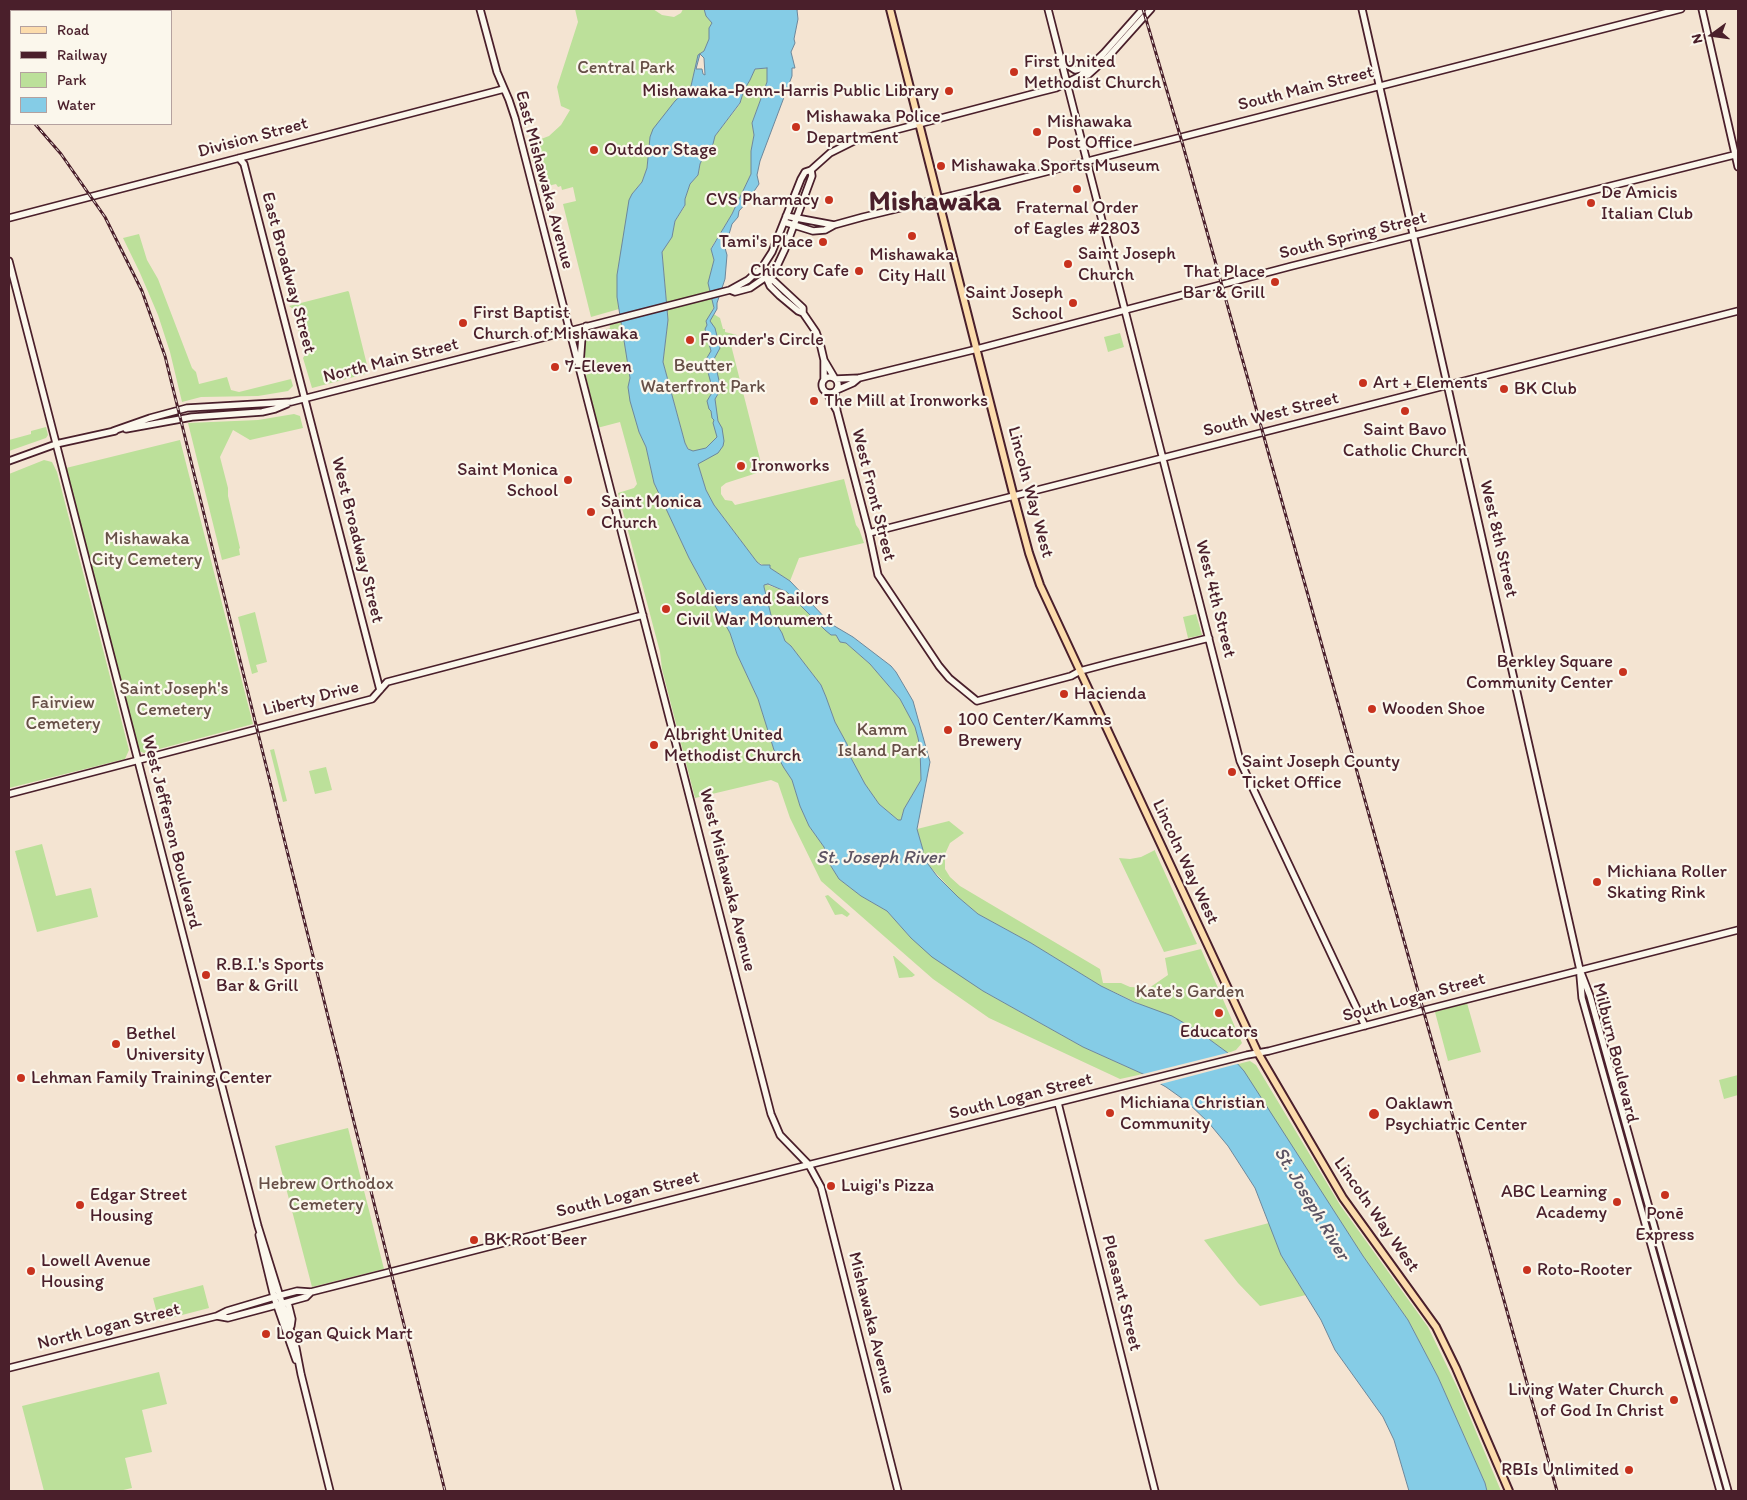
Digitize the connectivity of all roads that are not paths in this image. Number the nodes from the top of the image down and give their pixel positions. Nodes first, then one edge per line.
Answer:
1 (480, 9) edge
2 (890, 9) edge
3 (1048, 9) edge
4 (1143, 9) edge
5 (1152, 9) edge
6 (1362, 9) edge
7 (1681, 9) edge
8 (1702, 9) edge
9 (1061, 61) junction
10 (1089, 66) junction
11 (1080, 76) junction
12 (1066, 83) junction
13 (1379, 86) junction
14 (504, 89) junction
15 (919, 124) junction
16 (1737, 154) edge
17 (239, 158) junction
18 (1086, 161) junction
19 (1738, 167) edge
20 (811, 170) junction
21 (939, 199) junction
22 (786, 216) junction
23 (9, 218) edge
24 (796, 218) junction
25 (784, 222) junction
26 (834, 225) junction
27 (792, 226) junction
28 (1414, 236) junction
29 (9, 261) edge
30 (759, 271) junction
31 (766, 277) junction
32 (728, 291) junction
33 (1124, 310) junction
34 (1738, 311) edge
35 (586, 326) junction
36 (569, 330) junction
37 (977, 349) junction
38 (824, 360) junction
39 (580, 371) junction
40 (835, 378) junction
41 (859, 378) junction
42 (824, 380) junction
43 (1447, 384) junction
44 (837, 390) junction
45 (827, 393) junction
46 (305, 398) junction
47 (836, 411) junction
48 (56, 444) junction
49 (1162, 458) junction
50 (9, 461) edge
51 (1014, 496) junction
52 (869, 533) junction
53 (643, 615) junction
54 (1209, 638) junction
55 (1080, 671) junction
56 (380, 690) junction
57 (138, 760) junction
58 (9, 794) edge
59 (1738, 930) edge
60 (1580, 970) junction
61 (1365, 1026) junction
62 (1258, 1053) junction
63 (1058, 1103) junction
64 (809, 1165) junction
65 (311, 1292) junction
66 (277, 1296) junction
67 (282, 1304) junction
68 (217, 1316) junction
69 (9, 1368) edge
70 (301, 1374) junction
71 (330, 1491) edge
72 (898, 1491) edge
73 (1155, 1491) edge
74 (1510, 1491) edge
75 (1720, 1491) edge
76 (1728, 1491) edge

1 - 14 street, East Mishawaka Avenue
2 - 15 main road, Lincoln Way West
3 - 9 street, West 4th Street
4 - 10 street
5 - 11 street, North Main Street
6 - 13 street, West 8th Street
7 - 13 street, South Main Street
8 - 16 street
9 - 10 street
9 - 12 street, West 4th Street
10 - 11 street
11 - 12 street, North Main Street
12 - 15 street, North Main Street
12 - 18 street, West 4th Street
13 - 18 street, South Main Street
13 - 28 street, West 8th Street
14 - 17 street, Division Street
14 - 36 street, East Mishawaka Avenue
15 - 20 street, North Main Street
15 - 21 main road, Lincoln Way West
16 - 19 street
16 - 28 street, South Spring Street
17 - 23 street, Division Street
17 - 46 street, East Broadway Street
18 - 21 street, South Main Street
18 - 33 street, West 4th Street
20 - 22 street, North Main Street
20 - 24 street, North Main Street
21 - 26 street
21 - 37 main road, Lincoln Way West
22 - 24 street
22 - 25 street, North Main Street
24 - 26 street
24 - 27 street, North Main Street
25 - 27 street
25 - 30 street, North Main Street
26 - 27 street
27 - 31 street, North Main Street
28 - 33 street, South Spring Street
28 - 43 street, West 8th Street
29 - 48 street, West Jefferson Boulevard
30 - 31 street
30 - 32 street, North Main Street
31 - 32 street, North Main Street
31 - 38 street
32 - 35 street, North Main Street
33 - 37 street, South Spring Street
33 - 49 street, West 4th Street
34 - 43 street, South West Street
35 - 36 street, North Main Street
35 - 39 street
36 - 39 street, West Mishawaka Avenue
36 - 46 street, North Main Street
37 - 41 street, South Spring Street
37 - 51 main road, Lincoln Way West
38 - 40 street
38 - 42 street
39 - 53 street, West Mishawaka Avenue
40 - 41 street
40 - 42 street
40 - 44 street
41 - 44 street
42 - 45 street
43 - 49 street, South West Street
43 - 60 street, West 8th Street
44 - 45 street
44 - 47 street, West Front Street
45 - 47 street, West Front Street
46 - 48 street, North Main Street
46 - 56 street, West Broadway Street
47 - 52 street, West Front Street
48 - 50 street, North Main Street
48 - 57 street, West Jefferson Boulevard
49 - 51 street, South West Street
49 - 54 street, West 4th Street
51 - 52 street, South West Street
51 - 55 main road, Lincoln Way West
52 - 55 street, West Front Street
53 - 56 street, Liberty Drive
53 - 64 street, West Mishawaka Avenue
54 - 55 street
54 - 61 street, West 4th Street
55 - 62 main road, Lincoln Way West
56 - 57 street, Liberty Drive
57 - 58 street, Liberty Drive
57 - 66 street, West Jefferson Boulevard
59 - 60 street, South Logan Street
60 - 61 street, South Logan Street
60 - 75 street, Milburn Boulevard
60 - 76 street, Milburn Boulevard
61 - 62 street, South Logan Street
62 - 63 street, South Logan Street
62 - 74 main road, Lincoln Way West
63 - 64 street, South Logan Street
63 - 73 street, Pleasant Street
64 - 65 street, South Logan Street
64 - 72 street, Mishawaka Avenue
65 - 66 street, South Logan Street
65 - 67 street, South Logan Street
66 - 67 street, West Jefferson Boulevard
66 - 68 street, North Logan Street
67 - 68 street, North Logan Street
67 - 70 street
67 - 70 street
68 - 69 street, North Logan Street
70 - 71 street

